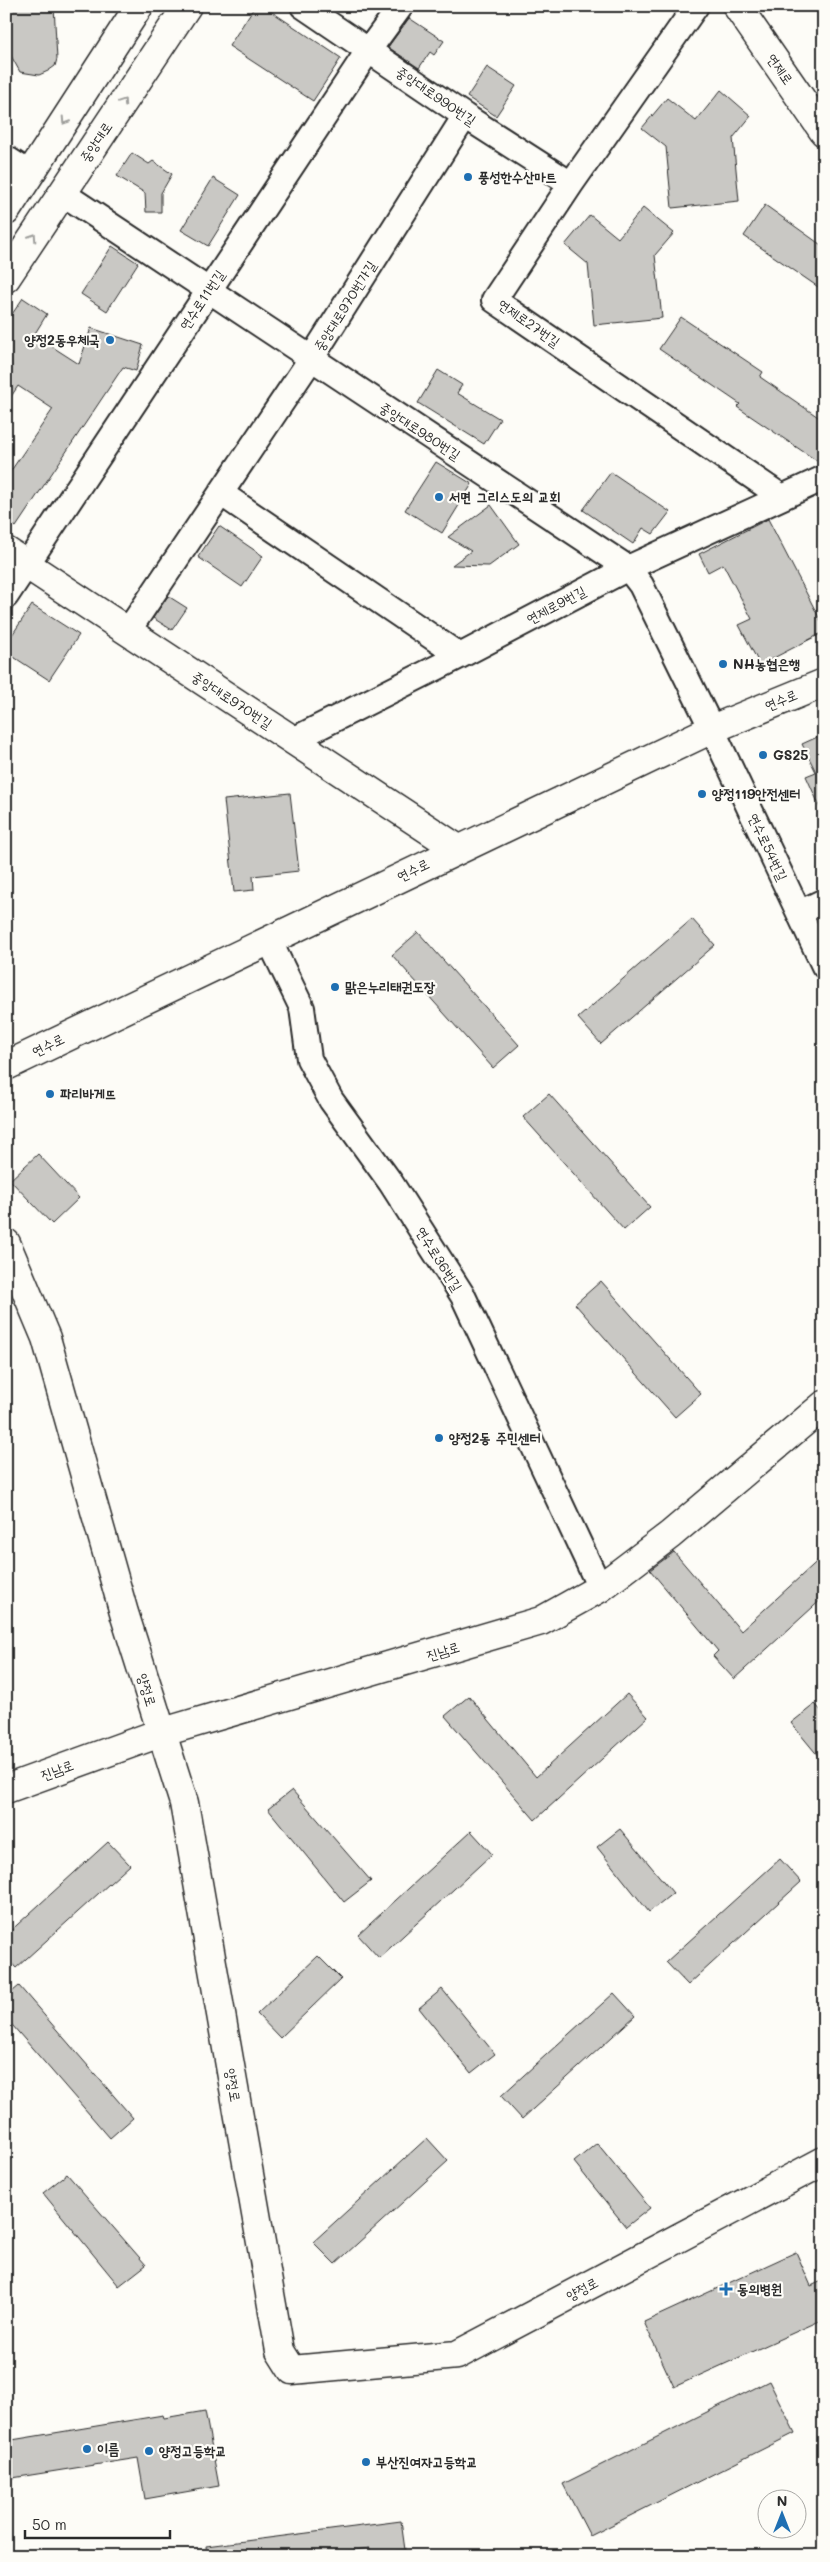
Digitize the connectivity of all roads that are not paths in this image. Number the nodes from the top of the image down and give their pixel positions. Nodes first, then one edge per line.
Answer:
1 (139, 6) edge
2 (187, 6) edge
3 (303, 6) edge
4 (401, 6) edge
5 (696, 6) edge
6 (737, 6) edge
7 (368, 51) junction
8 (465, 116) junction
9 (824, 132) edge
10 (6, 158) edge
11 (31, 174) junction
12 (571, 184) junction
13 (62, 193) junction
14 (6, 211) edge
15 (6, 278) edge
16 (209, 290) junction
17 (311, 359) junction
18 (824, 478) edge
19 (222, 494) junction
20 (782, 497) junction
21 (16, 558) edge
22 (628, 568) junction
23 (6, 596) edge
24 (128, 631) junction
25 (460, 656) junction
26 (824, 683) edge
27 (712, 729) junction
28 (293, 740) junction
29 (458, 849) junction
30 (824, 901) edge
31 (799, 913) junction
32 (269, 940) junction
33 (824, 966) edge
34 (6, 1066) edge
35 (6, 1244) edge
36 (824, 1405) edge
37 (600, 1588) junction
38 (160, 1733) junction
39 (6, 1789) edge
40 (824, 2161) edge

1 -> 11 street
13 -> 2 street, 중앙대로
3 - 7 street, 중앙대로990번길
4 - 7 street, 연수로11번길
5 - 12 street, 연제로27번길
6 - 9 street, 연제로
7 - 8 street, 중앙대로990번길
7 - 16 street, 연수로11번길
8 - 12 street, 중앙대로990번길
8 - 17 street, 중앙대로970번가길
10 - 11 street
11 - 14 street
12 - 20 street, 연제로27번길
15 -> 13 street, 중앙대로
13 - 16 street, 중앙대로980번길
16 - 17 street, 중앙대로980번길
16 - 21 street, 연수로11번길
17 - 19 street, 중앙대로970번가길
17 - 22 street, 중앙대로980번길
18 - 20 street, 연제로9번길
19 - 24 street, 중앙대로970번가길
19 - 25 street
20 - 22 street, 연제로9번길
21 - 23 street, 연수로11번길
21 - 24 street, 중앙대로970번길
22 - 25 street, 연제로9번길
22 - 27 street, 중앙대로980번길
24 - 28 street, 중앙대로970번길
25 - 28 street, 연제로9번길
26 - 27 street, 연수로
27 - 29 street, 연수로
27 - 31 street, 연수로54번길
28 - 29 street, 중앙대로970번길
29 - 32 street, 연수로
30 - 31 street
31 - 33 street, 연수로54번길
32 - 34 street, 연수로
32 - 37 street, 연수로36번길
35 - 38 street, 양정로
36 - 37 street, 진남로
37 - 38 street, 진남로
38 - 39 street, 진남로
38 - 40 street, 양정로

